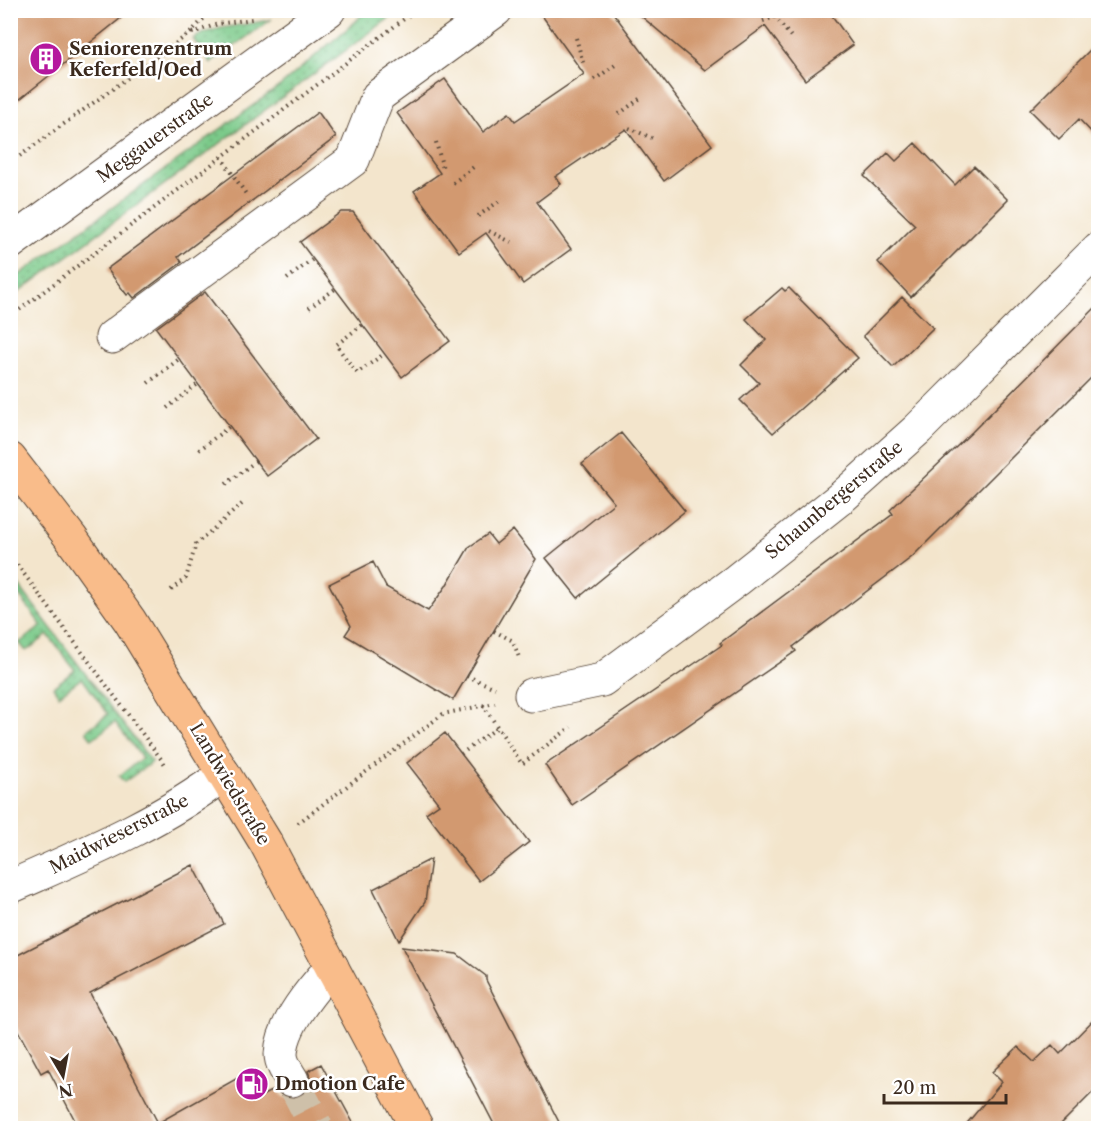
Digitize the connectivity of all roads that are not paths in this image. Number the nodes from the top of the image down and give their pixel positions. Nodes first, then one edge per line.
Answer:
1 (329, 10) edge
2 (496, 10) edge
3 (10, 243) edge
4 (1098, 249) edge
5 (112, 337) dead end
6 (10, 459) edge
7 (531, 695) road end
8 (224, 774) junction
9 (10, 887) edge
10 (332, 967) junction
11 (292, 1080) tunnel mouth
12 (417, 1128) edge

1 - 3 street, Meggauerstraße
2 - 5 street
4 - 7 street, Schaunbergerstraße
6 - 8 main road, Landwiedstraße
8 - 9 street, Maidwieserstraße
8 - 10 main road, Landwiedstraße
10 - 11 street
10 - 12 main road, Landwiedstraße

